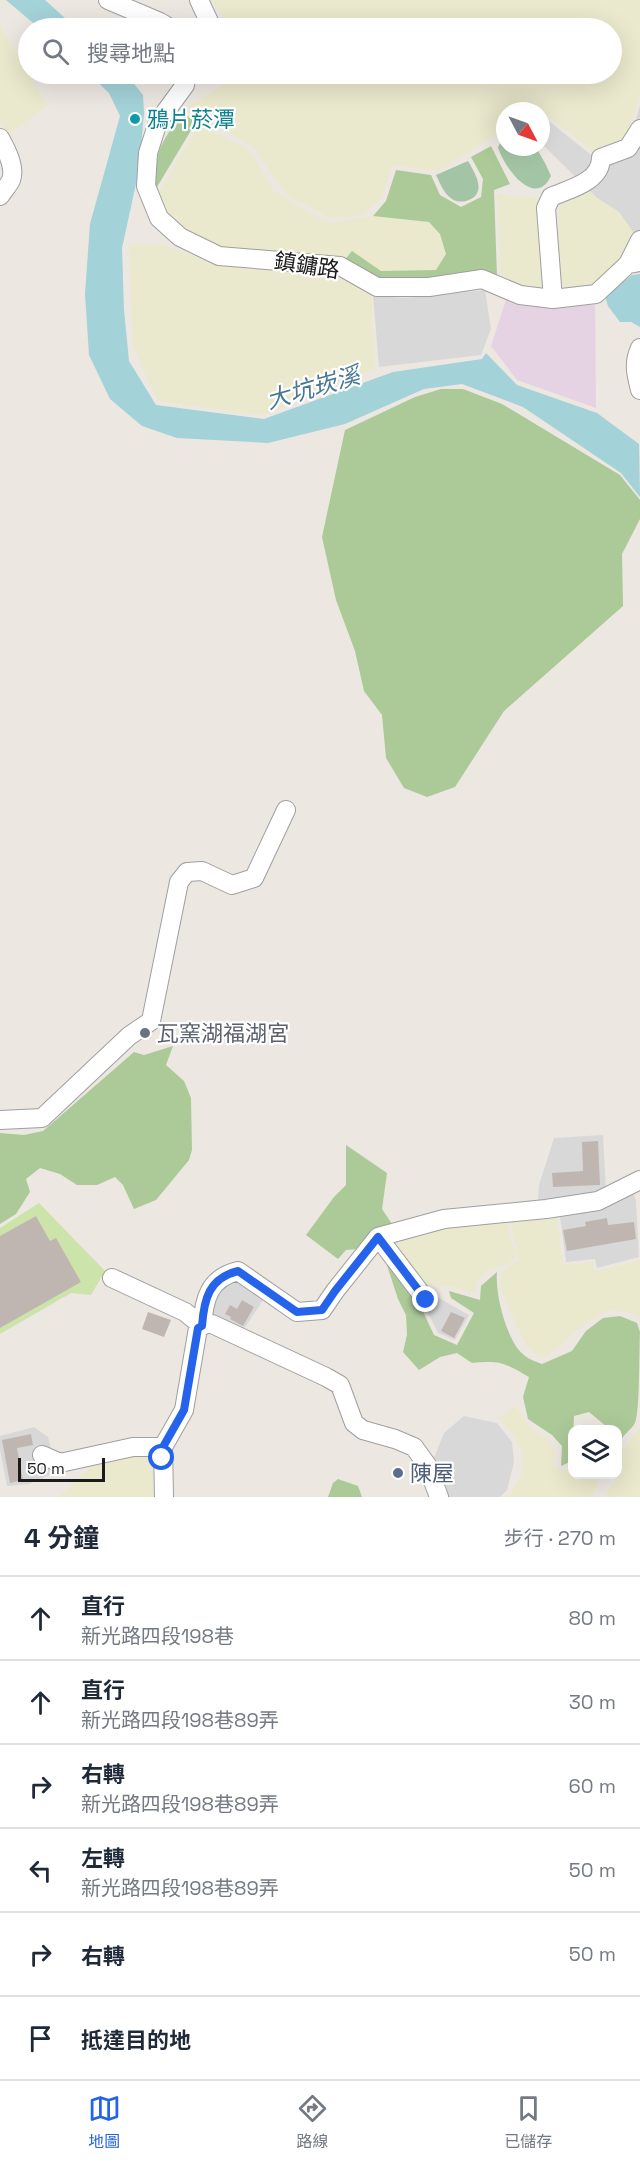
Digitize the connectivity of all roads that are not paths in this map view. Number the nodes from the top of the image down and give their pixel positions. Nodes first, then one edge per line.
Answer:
1 (108, 0) edge
2 (199, 0) edge
3 (151, 18) edge
4 (207, 18) edge
5 (185, 84) edge
6 (640, 129) edge
7 (0, 138) edge
8 (0, 196) edge
9 (640, 240) edge
10 (634, 263) edge
11 (554, 299) junction
12 (640, 348) edge
13 (640, 390) edge
14 (286, 810) dead end
15 (0, 1120) edge
16 (640, 1180) edge
17 (378, 1237) junction
18 (112, 1278) dead end
19 (426, 1300) dead end
20 (202, 1326) junction
21 (163, 1447) junction
22 (42, 1455) dead end
23 (164, 1497) edge
24 (440, 1497) edge

1 - 3 street
2 - 4 street
5 - 11 street, 鎮鏞路
6 - 11 street
7 - 8 street
9 - 10 street
10 - 11 street, 鎮鏞路
12 - 13 street
14 - 15 street
16 - 17 street
17 - 19 street
17 - 20 street
18 - 20 street
20 - 21 street
20 - 24 street
21 - 22 street
21 - 23 street

